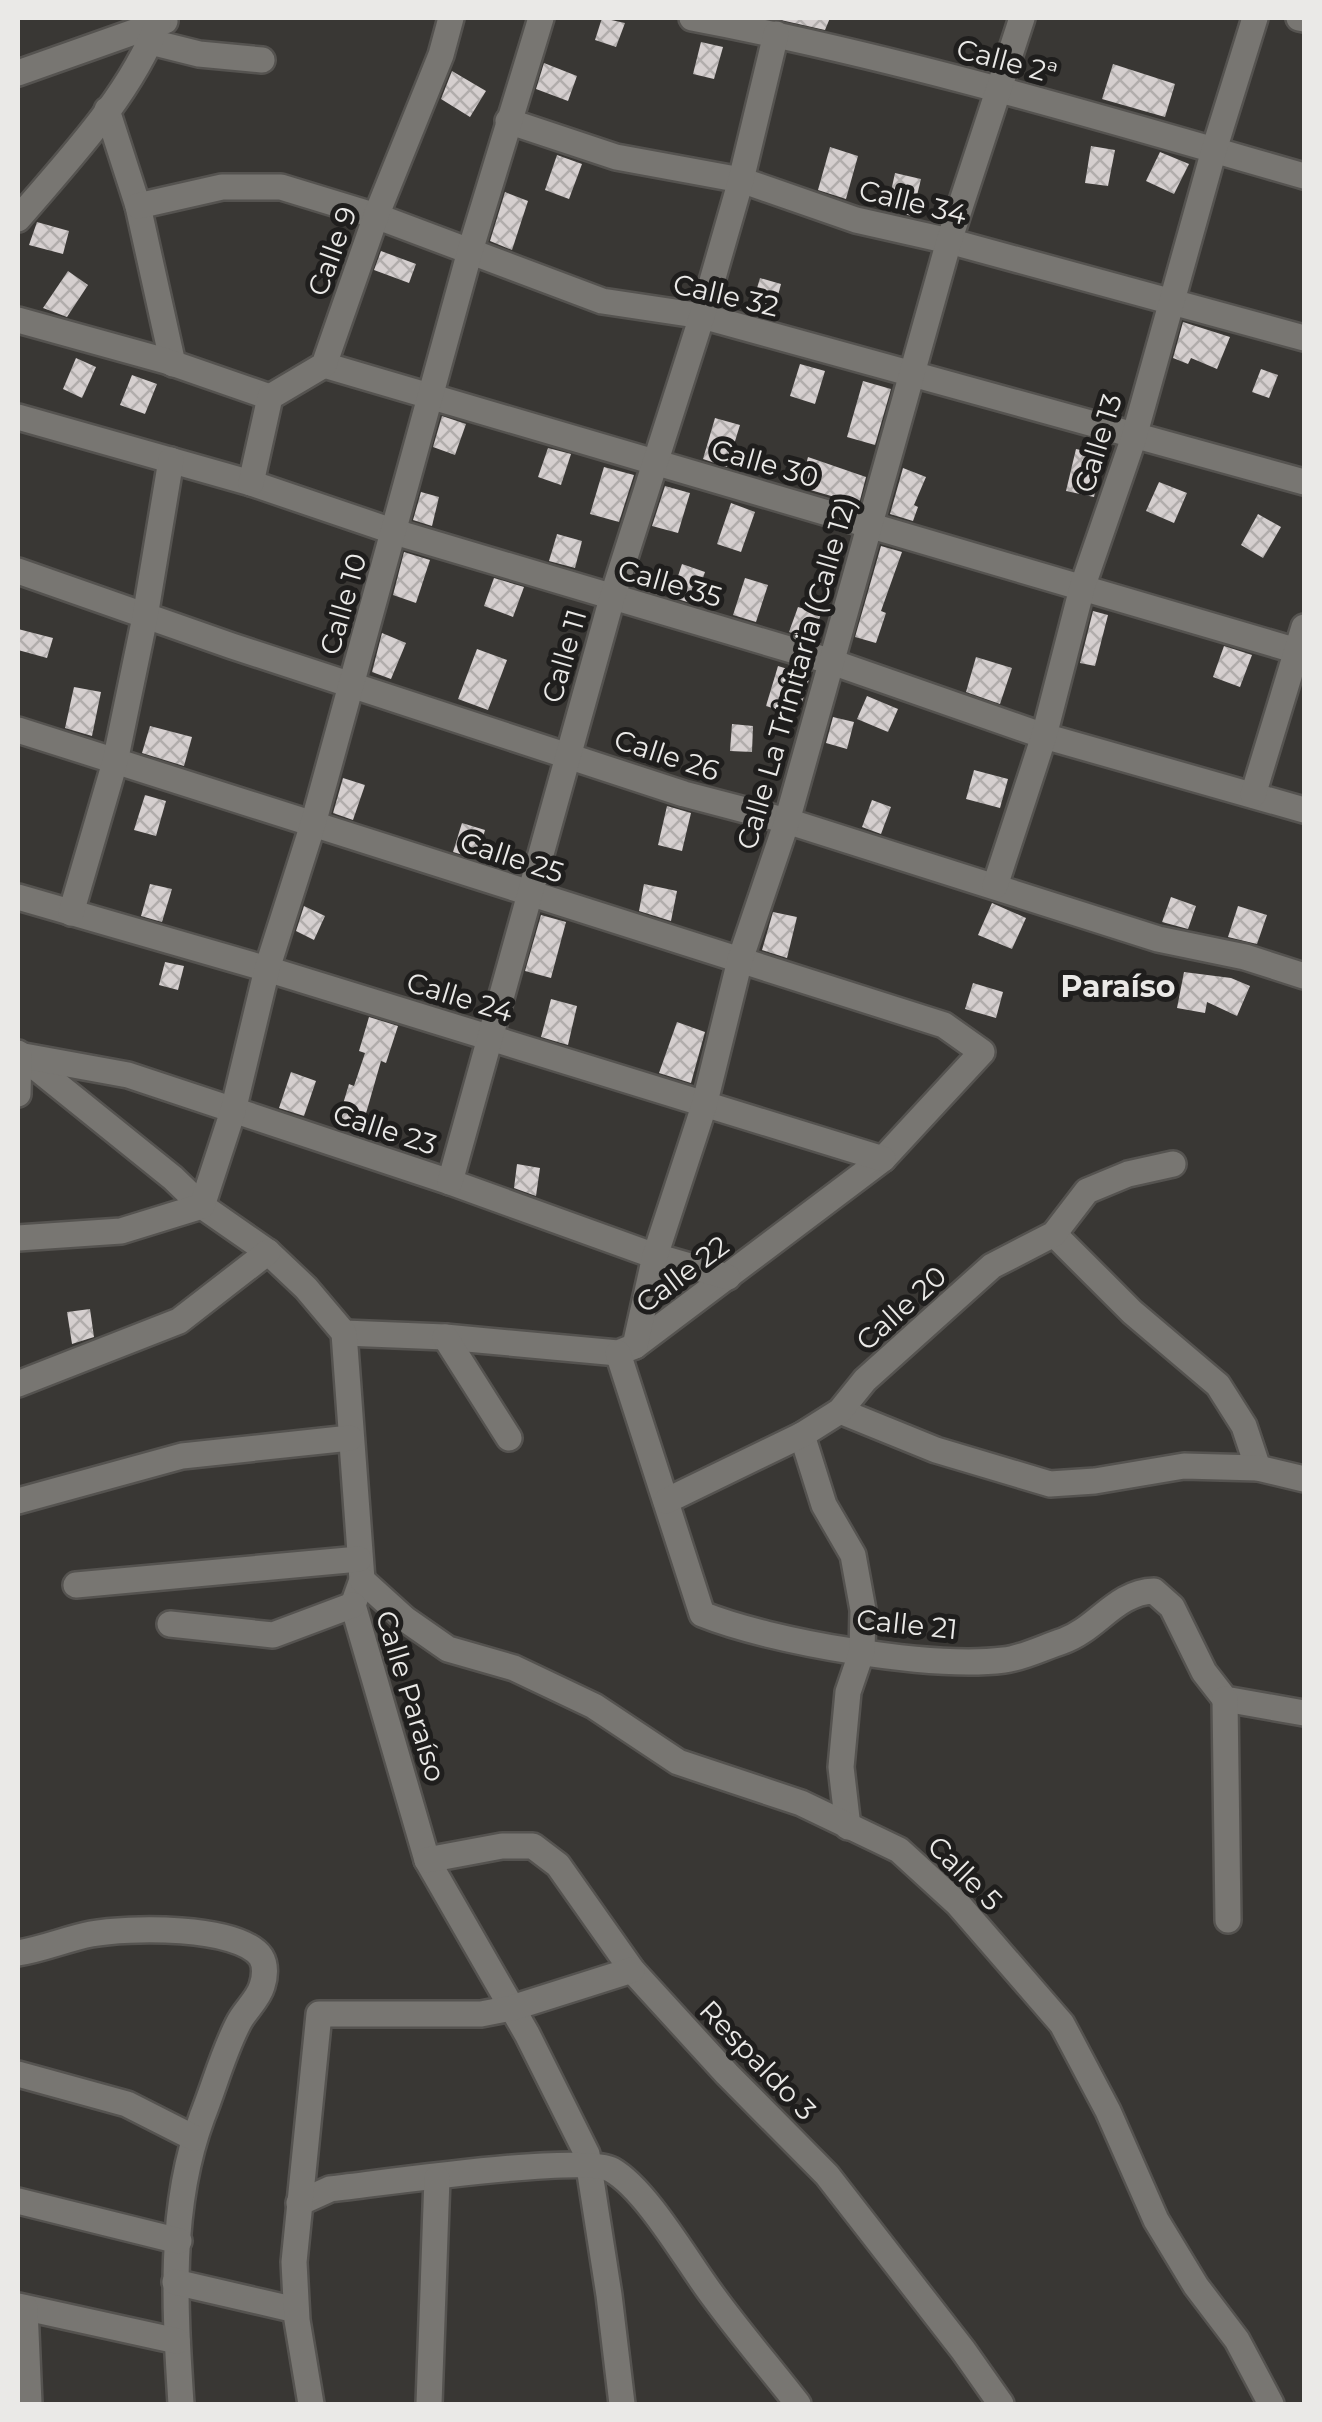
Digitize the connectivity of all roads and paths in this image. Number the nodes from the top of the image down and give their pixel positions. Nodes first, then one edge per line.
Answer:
1 (451, 18) edge
2 (541, 18) edge
3 (692, 18) edge
4 (1022, 18) edge
5 (1254, 18) edge
6 (161, 28) edge
7 (776, 34) junction
8 (262, 60) dead end
9 (18, 73) edge
10 (998, 89) junction
11 (107, 110) junction
12 (508, 121) junction
13 (1214, 150) junction
14 (1304, 176) edge
15 (741, 180) junction
16 (138, 206) junction
17 (376, 216) junction
18 (18, 219) edge
19 (948, 241) junction
20 (470, 250) junction
21 (1170, 302) junction
22 (702, 316) junction
23 (18, 320) edge
24 (1304, 338) edge
25 (173, 364) junction
26 (324, 365) junction
27 (910, 375) junction
28 (430, 396) junction
29 (270, 397) junction
30 (18, 417) edge
31 (1134, 436) junction
32 (171, 460) junction
33 (656, 462) junction
34 (1304, 482) edge
35 (250, 483) junction
36 (870, 526) junction
37 (395, 532) junction
38 (18, 570) edge
39 (1082, 588) junction
40 (612, 598) junction
41 (145, 616) junction
42 (1302, 644) edge
43 (829, 661) junction
44 (351, 686) junction
45 (18, 730) edge
46 (1044, 736) junction
47 (568, 755) junction
48 (115, 762) junction
49 (1253, 795) junction
50 (1304, 810) edge
51 (787, 821) junction
52 (313, 824) junction
53 (995, 886) junction
54 (529, 895) junction
55 (18, 897) edge
56 (71, 913) junction
57 (740, 960) junction
58 (267, 969) junction
59 (1304, 976) edge
60 (491, 1038) junction
61 (982, 1052) joint
62 (18, 1055) edge
63 (18, 1094) edge
64 (704, 1106) junction
65 (233, 1112) junction
66 (883, 1159) junction
67 (1173, 1164) dead end
68 (450, 1182) junction
69 (202, 1206) junction
70 (1054, 1234) junction
71 (18, 1238) edge
72 (268, 1252) junction
73 (655, 1256) junction
74 (728, 1276) junction
75 (344, 1333) junction
76 (445, 1337) junction
77 (627, 1350) junction
78 (18, 1381) edge
79 (840, 1411) junction
80 (802, 1435) junction
81 (350, 1438) junction
82 (508, 1438) dead end
83 (1258, 1468) junction
84 (1304, 1479) edge
85 (666, 1500) junction
86 (18, 1501) edge
87 (360, 1570) junction
88 (76, 1585) dead end
89 (352, 1605) junction
90 (170, 1624) dead end
91 (862, 1651) junction
92 (1226, 1698) junction
93 (1304, 1712) edge
94 (848, 1826) junction
95 (427, 1860) junction
96 (1228, 1920) dead end
97 (19, 1960) edge
98 (632, 1970) junction
99 (512, 2008) junction
100 (18, 2074) edge
101 (194, 2138) junction
102 (588, 2164) junction
103 (437, 2178) junction
104 (18, 2201) edge
105 (299, 2203) junction
106 (179, 2241) junction
107 (176, 2282) junction
108 (21, 2307) edge
109 (296, 2310) junction
110 (177, 2340) junction
111 (29, 2404) edge
112 (181, 2404) edge
113 (311, 2404) edge
114 (429, 2404) edge
115 (622, 2404) edge
116 (798, 2404) edge
117 (1001, 2404) edge
118 (1271, 2404) edge

1 - 17 street, Calle 9
2 - 12 street, Calle 10
3 - 7 street, Calle 2ª
4 - 10 street, Calle La Trinitaria (Calle 12)
5 - 13 street, Calle 13
6 - 8 street
6 - 9 street
6 - 11 street
7 - 10 street, Calle 2ª
7 - 15 street, Calle 11
10 - 13 street, Calle 2ª
10 - 19 street, Calle La Trinitaria (Calle 12)
11 - 16 street
11 - 18 street
12 - 15 street, Calle 34
12 - 20 street, Calle 10
13 - 14 street, Calle 2ª
13 - 21 street, Calle 13
15 - 19 street, Calle 34
15 - 22 street, Calle 11
16 - 17 street, Calle 32
16 - 25 street
17 - 20 street, Calle 32
17 - 26 street, Calle 9
19 - 21 street, Calle 34
19 - 27 street, Calle La Trinitaria (Calle 12)
20 - 22 street, Calle 32
20 - 28 street, Calle 10
21 - 24 street, Calle 34
21 - 31 street, Calle 13
22 - 27 street, Calle 32
22 - 33 street, Calle 11
23 - 25 street
25 - 29 street
26 - 28 street, Calle 30
26 - 29 street
27 - 31 street, Calle 32
27 - 36 street, Calle La Trinitaria (Calle 12)
28 - 33 street, Calle 30
28 - 37 street, Calle 10
29 - 35 street
30 - 32 street, Calle 35
31 - 34 street, Calle 32
31 - 39 street, Calle 13
32 - 35 street, Calle 35
32 - 41 street
33 - 36 street, Calle 30
33 - 40 street, Calle 11
35 - 37 street, Calle 35
36 - 39 street, Calle 30
36 - 43 street, Calle La Trinitaria (Calle 12)
37 - 40 street, Calle 35
37 - 44 street, Calle 10
38 - 41 street, Calle 26
39 - 42 street, Calle 30
39 - 46 street, Calle 13
40 - 43 street, Calle 35
40 - 47 street, Calle 11
41 - 44 street, Calle 26
41 - 48 street
42 - 49 street
43 - 46 street, Calle 35
43 - 51 street, Calle La Trinitaria (Calle 12)
44 - 47 street, Calle 26
44 - 52 street, Calle 10
45 - 48 street, Calle 25
46 - 49 street, Calle 35
46 - 53 street, Calle 13
47 - 51 street, Calle 26
47 - 54 street, Calle 11
48 - 52 street, Calle 25
48 - 56 street
49 - 50 street, Calle 35
51 - 53 street, Calle 26
51 - 57 street, Calle La Trinitaria (Calle 12)
52 - 54 street, Calle 25
52 - 58 street, Calle 10
53 - 59 street, Calle 26
54 - 57 street, Calle 25
54 - 60 street, Calle 11
55 - 56 street, Calle 24
56 - 58 street, Calle 24
57 - 61 street, Calle 25
57 - 64 street, Calle La Trinitaria (Calle 12)
58 - 60 street, Calle 24
58 - 65 street, Calle 10
60 - 64 street, Calle 24
60 - 68 street, Calle 11
61 - 66 street, Calle 22
62 - 63 street
62 - 65 street, Calle 23
62 - 69 street
64 - 66 street, Calle 24
64 - 73 street, Calle La Trinitaria (Calle 12)
65 - 68 street, Calle 23
65 - 69 street, Calle 10
66 - 74 street, Calle 22
67 - 70 street, Calle 20
68 - 73 street, Calle 23
69 - 71 street
69 - 72 street
70 - 79 street, Calle 20
70 - 83 street
72 - 75 street
72 - 78 street
73 - 74 street, Calle 23
73 - 77 street, Calle La Trinitaria (Calle 12)
74 - 77 street, Calle 22
75 - 76 street
75 - 81 street, Calle Paraíso
76 - 77 street
76 - 82 street
77 - 85 street, Calle 21
79 - 80 street, Calle 20
79 - 83 street
80 - 85 street, Calle 20
80 - 91 street
81 - 86 street
81 - 87 street, Calle Paraíso
83 - 84 street
85 - 91 street, Calle 21
87 - 88 street
87 - 89 street, Calle Paraíso
87 - 94 street, Calle 5
89 - 90 street
89 - 95 street, Calle Paraíso
91 - 92 street, Calle 21
91 - 94 street
92 - 93 street
92 - 96 street
94 - 118 street, Calle 5
95 - 98 street, Respaldo 3
95 - 99 street, Calle Paraíso
97 - 101 street
98 - 99 street
98 - 117 street, Respaldo 3
99 - 102 street, Calle Paraíso
99 - 105 street
100 - 101 street
101 - 106 street
102 - 103 street
102 - 115 street, Calle Paraíso
102 - 116 street
103 - 105 street
103 - 114 street
104 - 106 street
105 - 109 street
106 - 107 street
107 - 109 street
107 - 110 street
108 - 110 street
108 - 111 street
109 - 113 street
110 - 112 street

